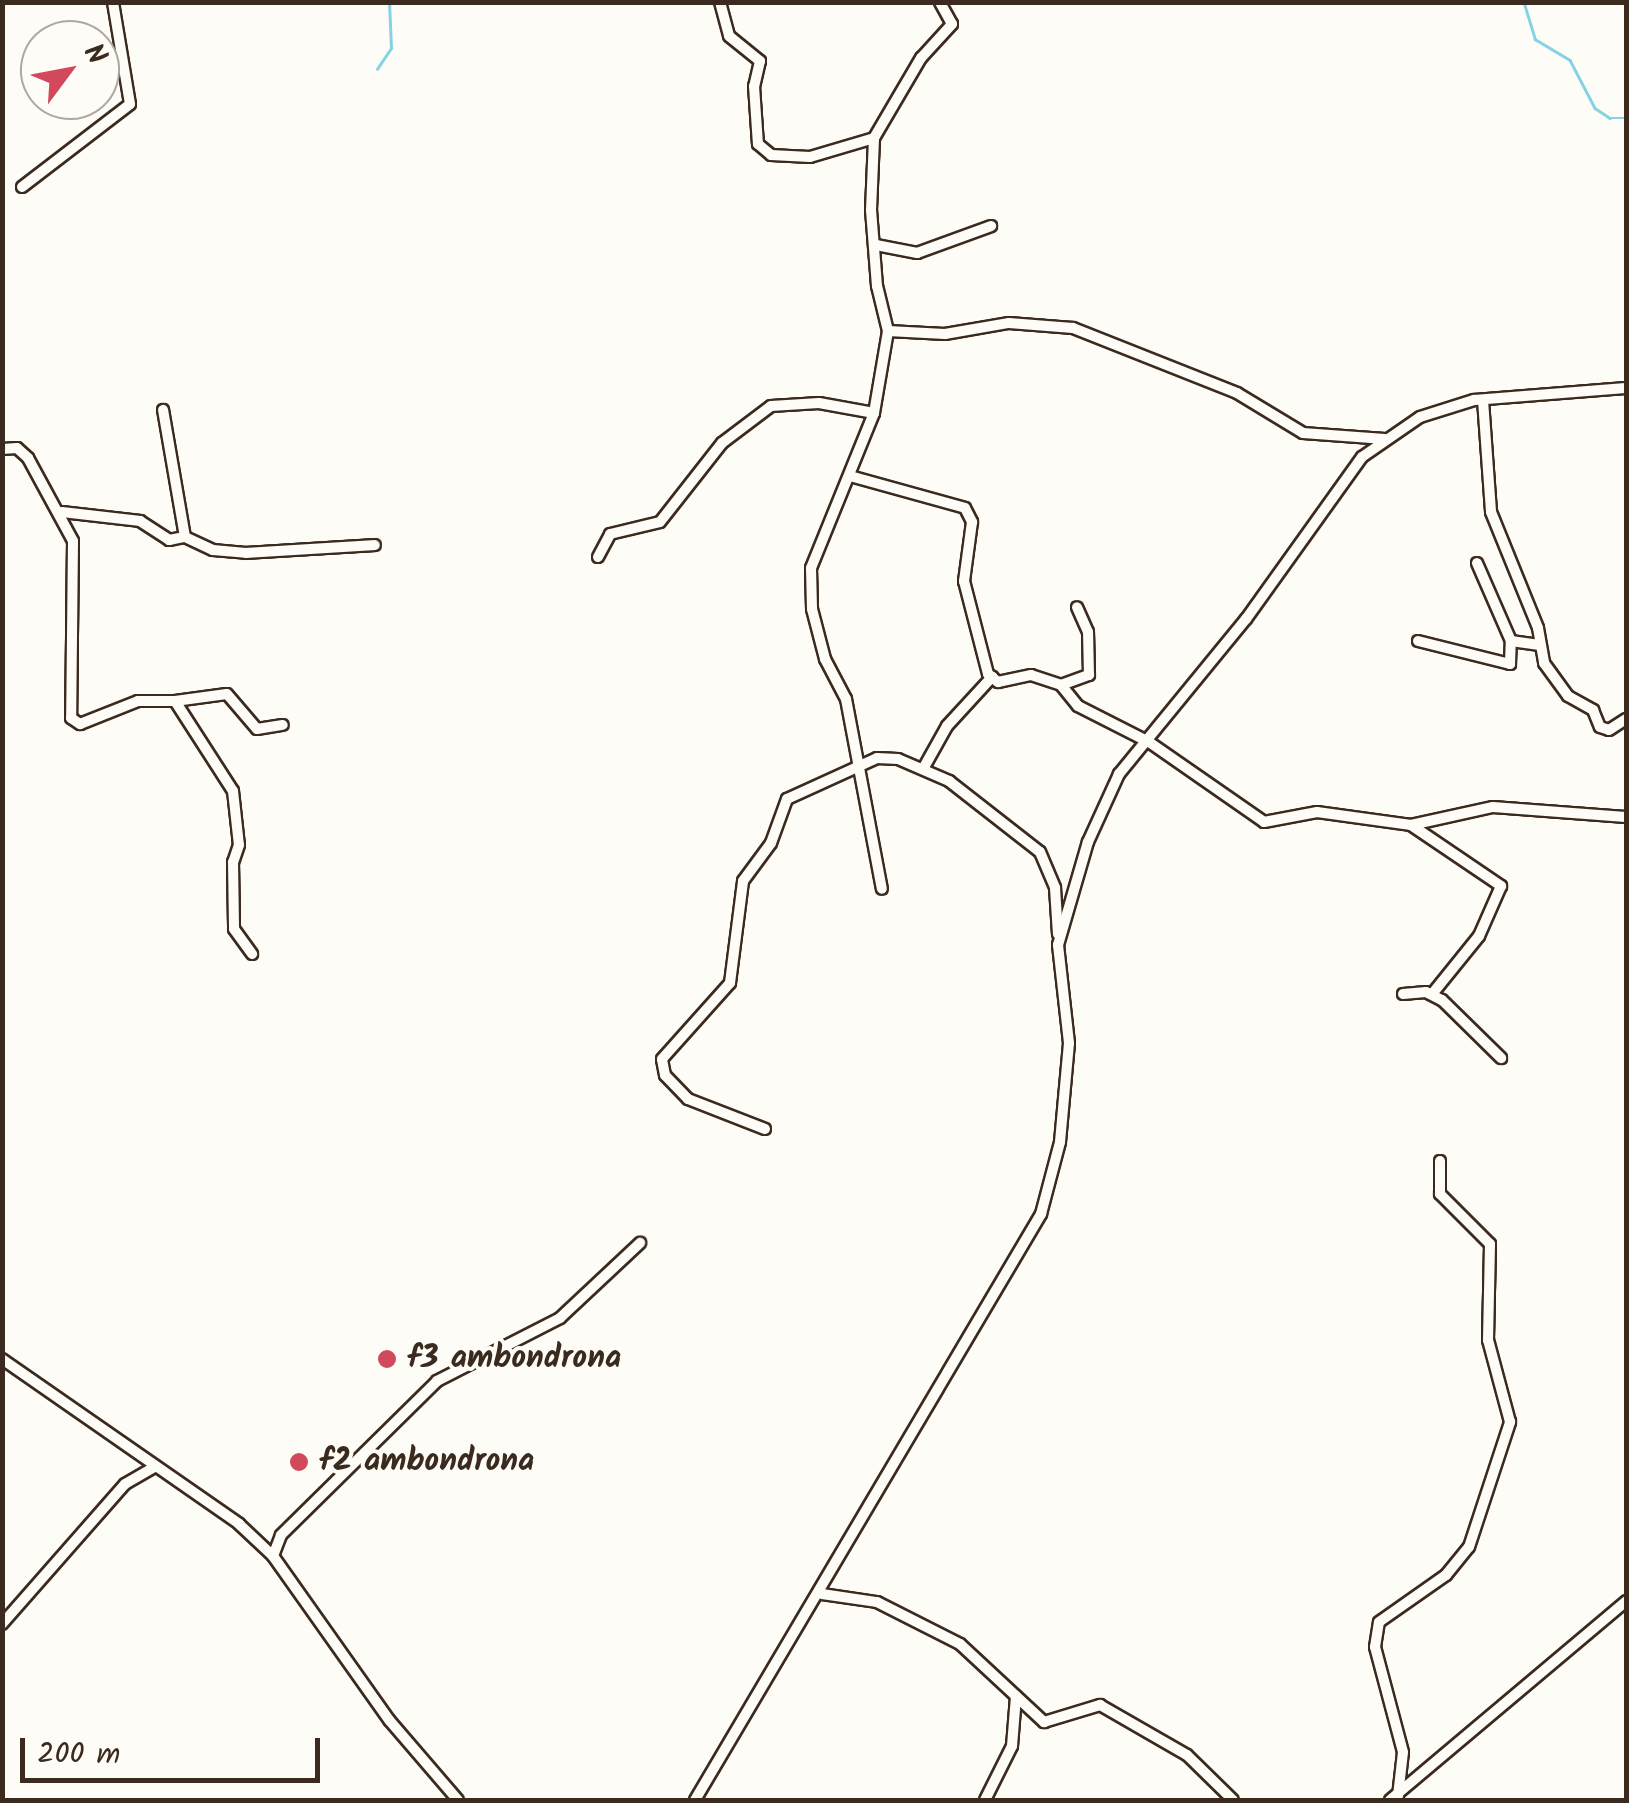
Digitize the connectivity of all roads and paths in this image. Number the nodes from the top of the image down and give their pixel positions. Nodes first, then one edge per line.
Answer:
1 (113, 2) edge
2 (720, 2) edge
3 (940, 2) edge
4 (874, 138) junction
5 (22, 187) dead end
6 (991, 226) dead end
7 (876, 245) junction
8 (888, 331) junction
9 (1626, 388) edge
10 (1483, 400) junction
11 (163, 410) dead end
12 (874, 413) junction
13 (1387, 439) junction
14 (2, 448) edge
15 (850, 476) junction
16 (62, 512) junction
17 (185, 537) junction
18 (374, 545) dead end
19 (598, 558) dead end
20 (1477, 562) dead end
21 (1077, 607) dead end
22 (1418, 640) dead end
23 (1510, 641) junction
24 (1538, 645) junction
25 (992, 677) junction
26 (1061, 685) junction
27 (174, 702) junction
28 (1626, 719) edge
29 (283, 725) dead end
30 (1149, 742) junction
31 (860, 763) junction
32 (923, 769) junction
33 (1626, 817) edge
34 (1411, 825) junction
35 (882, 889) dead end
36 (1058, 945) junction
37 (252, 954) dead end
38 (1403, 994) dead end
39 (1432, 994) junction
40 (1501, 1058) dead end
41 (765, 1129) dead end
42 (1440, 1161) dead end
43 (640, 1243) dead end
44 (2, 1359) edge
45 (154, 1468) junction
46 (273, 1556) junction
47 (822, 1594) junction
48 (1626, 1602) edge
49 (2, 1624) edge
50 (1016, 1696) junction
51 (1394, 1798) edge
52 (458, 1800) edge
53 (695, 1800) edge
54 (985, 1800) edge
55 (1233, 1800) edge

1 - 5 street
2 - 4 street
3 - 4 street
4 - 7 street
6 - 7 street
7 - 8 street
8 - 12 street
8 - 13 street
9 - 10 street
10 - 13 street
10 - 24 street
11 - 17 street
12 - 15 street
12 - 19 street
13 - 30 street
14 - 16 street
15 - 25 street
15 - 31 street
16 - 17 street
16 - 27 street
17 - 18 street
20 - 23 street
21 - 26 street
22 - 23 street
23 - 24 street
24 - 28 street
25 - 26 street
25 - 32 street
26 - 30 street
27 - 29 street
27 - 37 street
30 - 34 street
30 - 36 street
31 - 32 street
31 - 35 street
31 - 41 street
32 - 36 street
33 - 34 street
34 - 39 street
36 - 47 street
38 - 39 street
39 - 40 street
42 - 51 street
43 - 46 street
44 - 45 street
45 - 46 street
45 - 49 street
46 - 52 street
47 - 50 street
47 - 53 street
48 - 51 street
50 - 54 street
50 - 55 street

